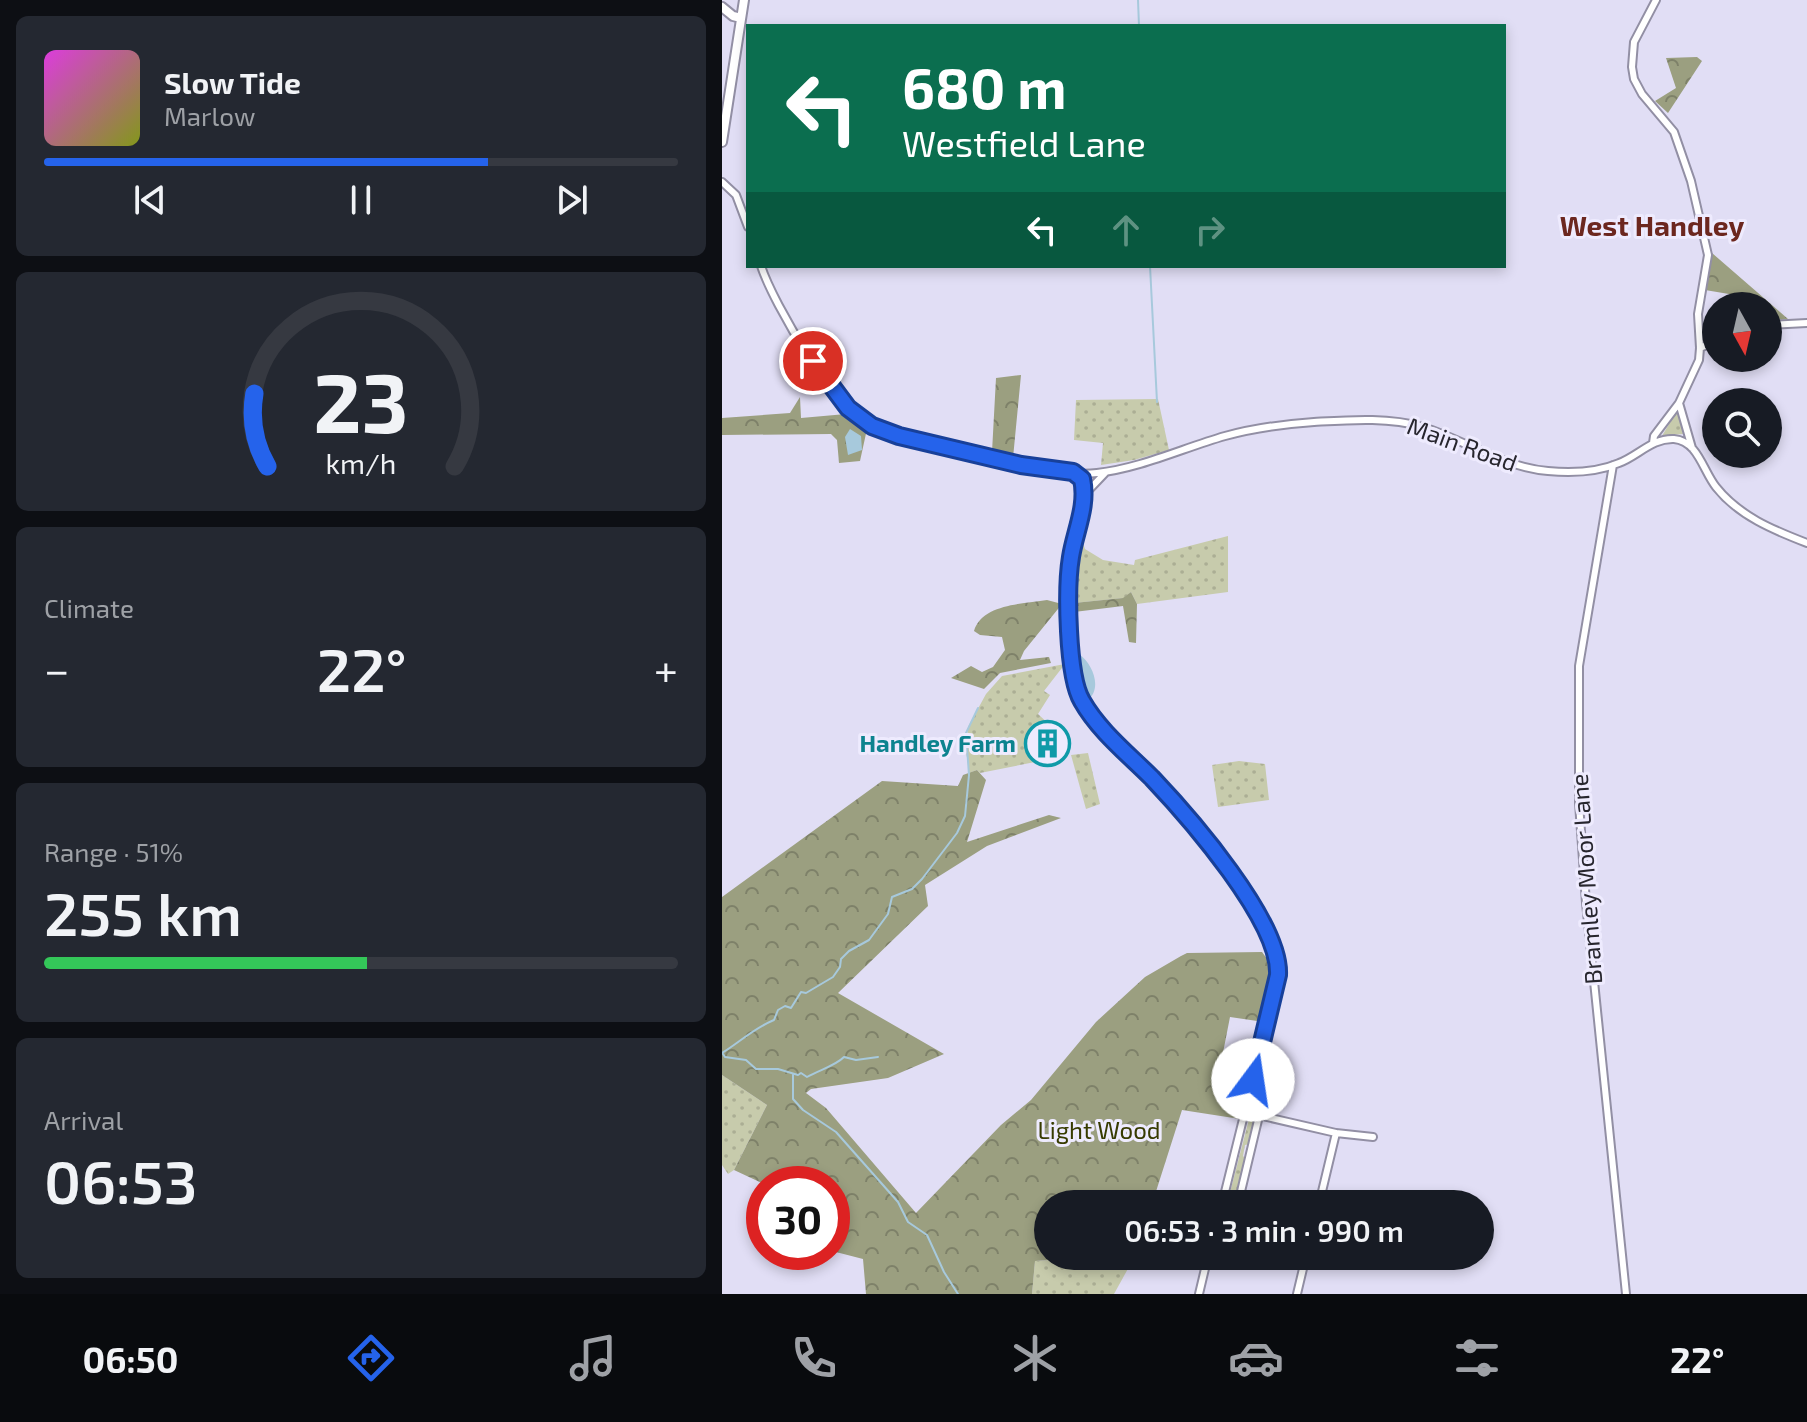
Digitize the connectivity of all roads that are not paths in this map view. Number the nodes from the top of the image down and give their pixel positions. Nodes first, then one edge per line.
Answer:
1 (744, 0) edge
2 (1656, 0) edge
3 (722, 7) edge
4 (741, 18) junction
5 (722, 142) edge
6 (722, 182) edge
7 (746, 222) edge
8 (762, 268) edge
9 (1807, 323) edge
10 (1782, 324) edge
11 (1700, 348) joint
12 (1679, 403) junction
13 (1653, 443) junction
14 (1692, 448) junction
15 (1613, 465) junction
16 (1106, 472) junction
17 (1078, 474) junction
18 (1085, 494) junction
19 (1807, 543) edge
20 (1245, 1112) junction
21 (1259, 1116) junction
22 (1336, 1133) junction
23 (1373, 1137) dead end
24 (1226, 1190) edge
25 (1241, 1190) edge
26 (1322, 1190) edge
27 (1205, 1270) edge
28 (1303, 1270) edge
29 (1199, 1294) edge
30 (1297, 1294) edge
31 (1626, 1294) edge

1 - 4 main road
2 - 11 street, Main Road
3 - 4 main road
4 - 5 main road
6 - 7 street
8 - 17 street, Main Road
9 - 10 street
11 - 12 street, Main Road
12 - 13 street, Main Road
12 - 14 street
13 - 14 street
13 - 15 street, Main Road
14 - 19 street
15 - 16 street, Main Road
15 - 31 street, Bramley Moor Lane
16 - 17 street, Main Road
16 - 18 street
17 - 18 street
18 - 20 street
20 - 21 street
20 - 24 street
21 - 22 street
21 - 25 street
22 - 23 street
22 - 26 street
27 - 29 street
28 - 30 street

